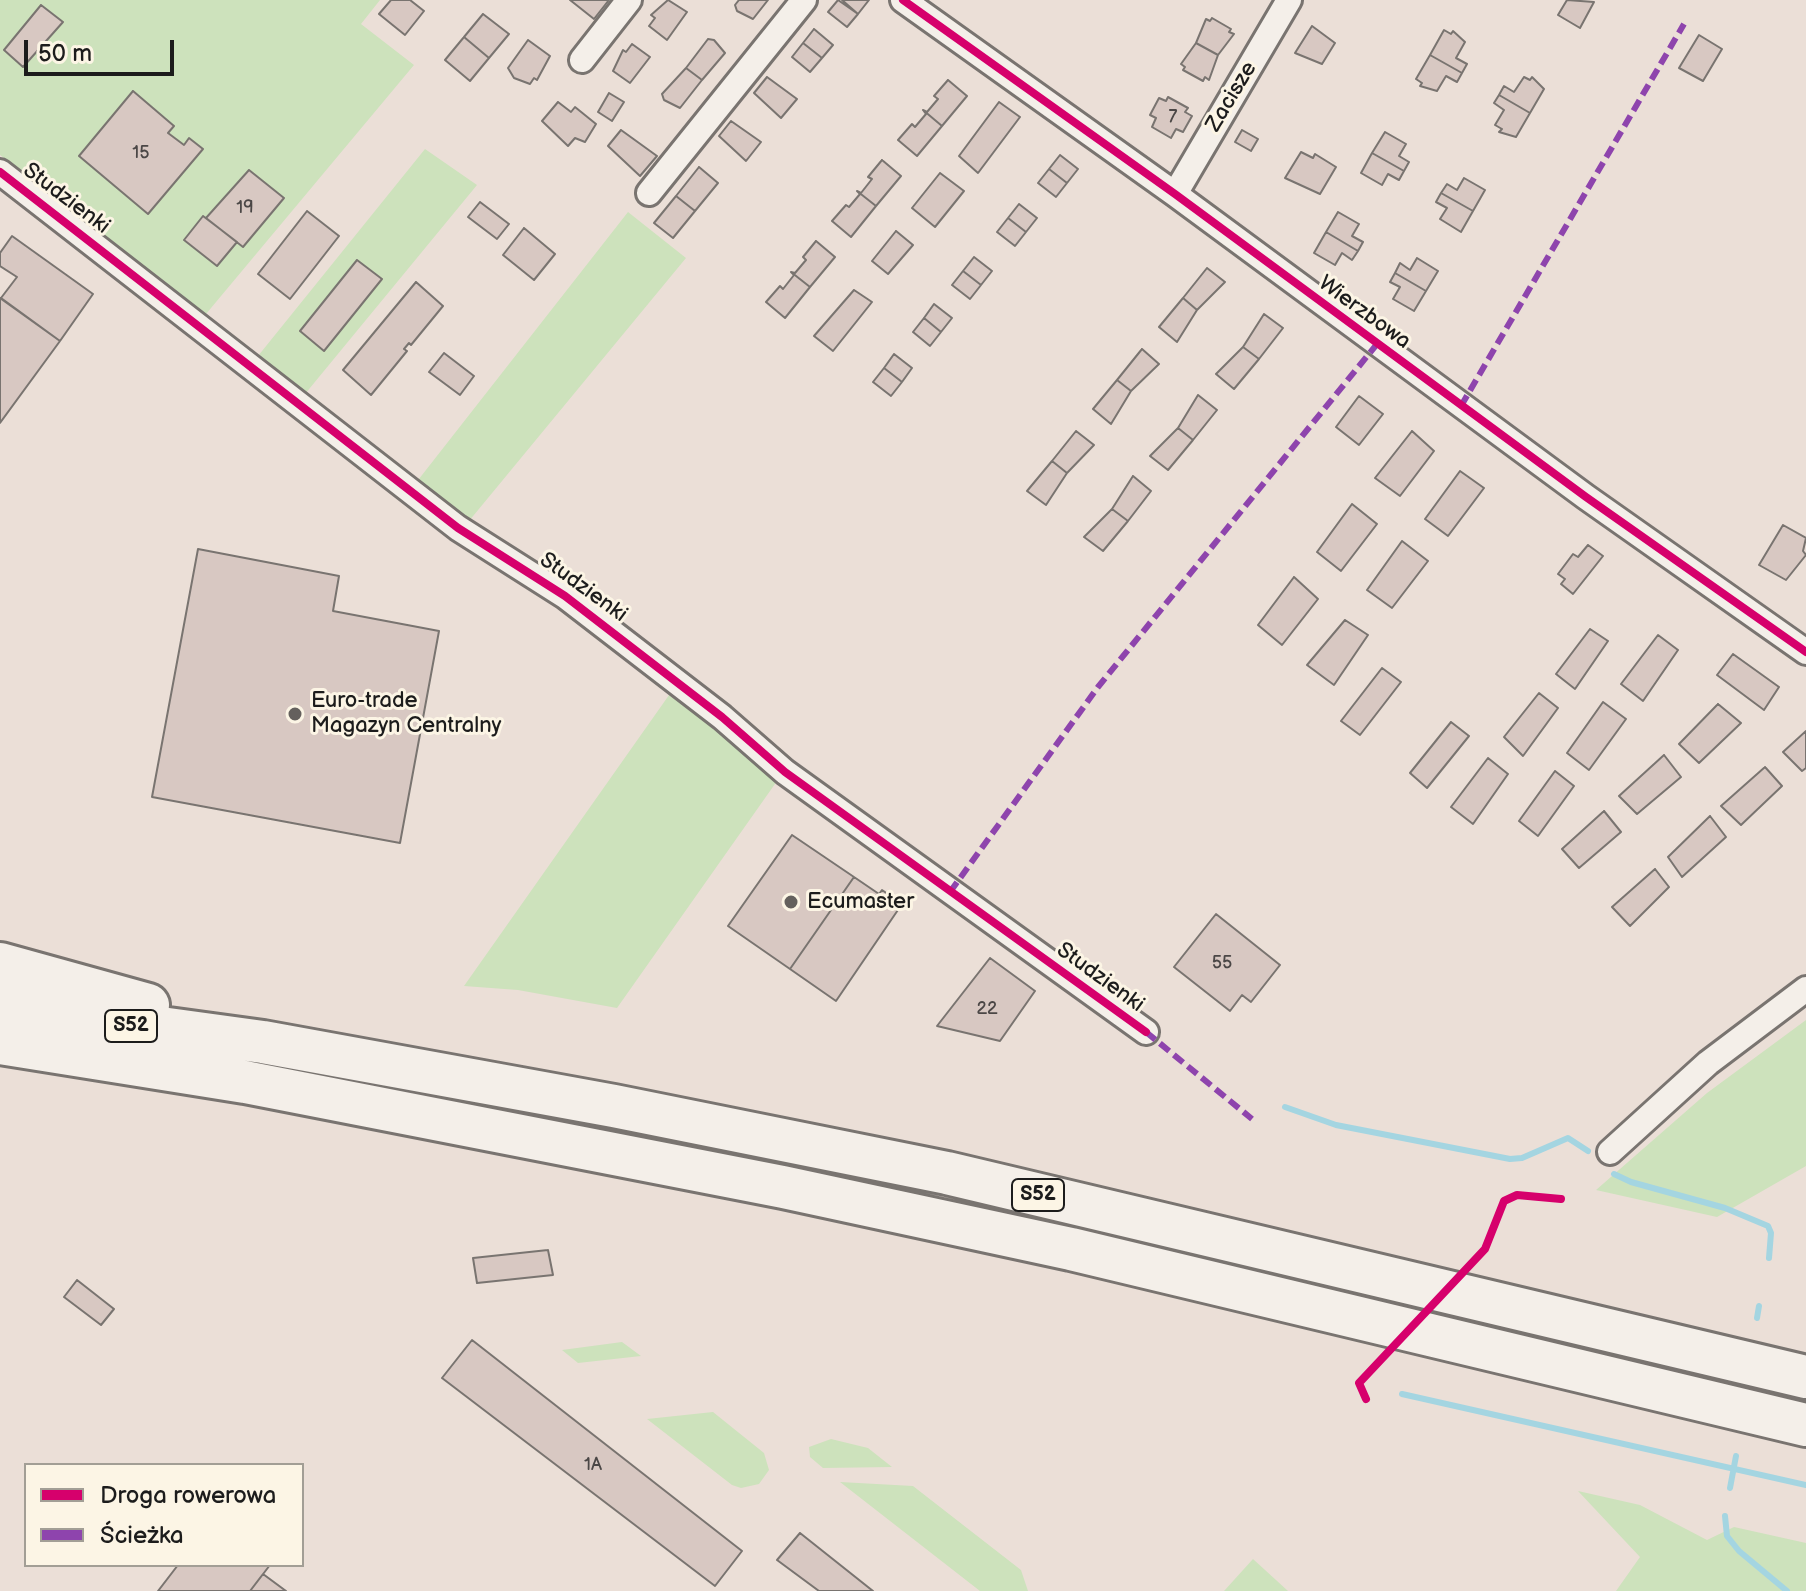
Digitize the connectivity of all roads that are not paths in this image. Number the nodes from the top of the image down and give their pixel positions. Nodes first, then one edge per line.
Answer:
1 (629, 0) edge
2 (804, 0) edge
3 (903, 0) edge
4 (1289, 0) edge
5 (582, 60) dead end
6 (0, 172) edge
7 (649, 193) dead end
8 (1175, 194) junction
9 (1806, 652) edge
10 (0, 964) edge
11 (1806, 989) edge
12 (0, 1006) edge
13 (1146, 1032) dead end
14 (263, 1042) junction
15 (0, 1043) edge
16 (0, 1068) edge
17 (245, 1082) junction
18 (1610, 1152) dead end
19 (1806, 1377) edge
20 (1806, 1425) edge

1 - 5 street
2 - 7 street
3 - 8 street, Wierzbowa
4 - 8 street, Zacisze
6 - 13 street, Studzienki
8 - 9 street, Wierzbowa
10 - 14 highway
11 - 18 street
12 - 14 highway, S52
14 - 19 highway, S52
15 - 17 highway, S52
16 - 17 highway
17 - 20 highway, S52

